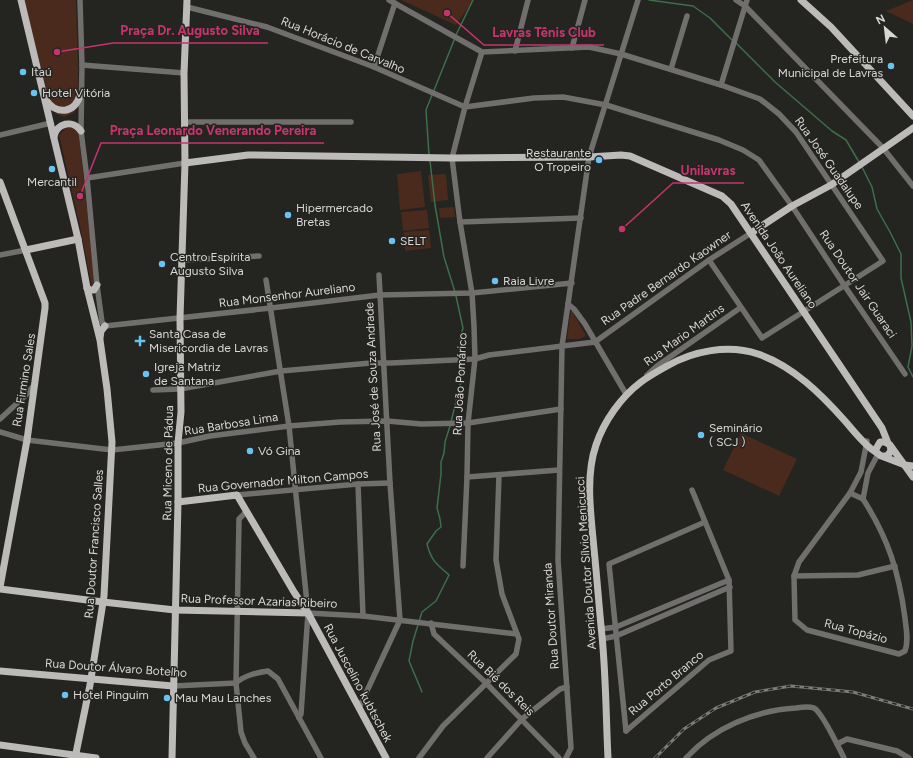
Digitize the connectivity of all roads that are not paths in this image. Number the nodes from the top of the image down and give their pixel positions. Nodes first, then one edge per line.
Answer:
1 (21, 0) edge
2 (80, 0) edge
3 (388, 0) edge
4 (528, 0) edge
5 (585, 0) edge
6 (638, 0) edge
7 (736, 0) edge
8 (801, 0) edge
9 (187, 3) edge
10 (395, 3) junction
11 (746, 3) edge
12 (687, 16) dead end
13 (572, 48) junction
14 (515, 51) junction
15 (482, 52) junction
16 (621, 54) junction
17 (82, 65) junction
18 (374, 68) junction
19 (671, 69) junction
20 (184, 73) junction
21 (721, 85) junction
22 (80, 96) junction
23 (44, 98) junction
24 (606, 104) junction
25 (465, 107) junction
26 (913, 116) edge
27 (51, 122) junction
28 (185, 122) junction
29 (351, 122) dead end
30 (913, 128) edge
31 (81, 132) junction
32 (0, 135) edge
33 (54, 137) junction
34 (883, 148) junction
35 (590, 157) junction
36 (452, 158) junction
37 (185, 162) junction
38 (87, 178) junction
39 (0, 182) edge
40 (831, 185) junction
41 (913, 186) edge
42 (792, 206) junction
43 (581, 218) junction
44 (460, 222) junction
45 (751, 233) junction
46 (78, 239) junction
47 (26, 250) junction
48 (0, 255) edge
49 (259, 256) dead end
50 (183, 260) junction
51 (708, 260) junction
52 (378, 275) dead end
53 (266, 280) dead end
54 (572, 283) junction
55 (97, 285) junction
56 (844, 285) junction
57 (87, 288) junction
58 (472, 293) junction
59 (380, 295) junction
60 (568, 304) junction
61 (271, 308) junction
62 (740, 308) junction
63 (803, 311) junction
64 (180, 318) junction
65 (105, 326) junction
66 (100, 340) junction
67 (595, 342) junction
68 (562, 346) junction
69 (475, 359) junction
70 (383, 364) junction
71 (281, 372) junction
72 (906, 374) dead end
73 (641, 381) junction
74 (36, 383) junction
75 (180, 389) junction
76 (153, 390) dead end
77 (626, 394) junction
78 (26, 396) junction
79 (33, 399) junction
80 (561, 409) junction
81 (0, 419) edge
82 (387, 421) junction
83 (468, 422) junction
84 (289, 426) junction
85 (0, 432) edge
86 (26, 440) junction
87 (865, 442) junction
88 (178, 443) junction
89 (882, 448) junction
90 (112, 450) junction
91 (909, 465) edge
92 (559, 470) junction
93 (861, 472) junction
94 (868, 473) junction
95 (499, 476) junction
96 (467, 477) junction
97 (913, 477) edge
98 (390, 483) junction
99 (358, 484) junction
100 (692, 490) dead end
101 (296, 491) junction
102 (850, 493) junction
103 (238, 495) junction
104 (863, 499) junction
105 (178, 502) junction
106 (246, 512) junction
107 (705, 522) junction
108 (463, 566) dead end
109 (895, 566) junction
110 (794, 576) junction
111 (730, 580) junction
112 (730, 587) junction
113 (0, 588) edge
114 (305, 588) junction
115 (705, 590) junction
116 (294, 592) junction
117 (708, 597) junction
118 (684, 599) junction
119 (103, 602) junction
120 (687, 606) junction
121 (175, 610) junction
122 (237, 610) junction
123 (656, 610) junction
124 (308, 612) junction
125 (363, 616) junction
126 (659, 618) junction
127 (400, 620) junction
128 (633, 620) junction
129 (431, 623) junction
130 (616, 627) junction
131 (636, 627) junction
132 (317, 630) junction
133 (602, 630) junction
134 (306, 633) junction
135 (517, 634) junction
136 (616, 636) junction
137 (602, 639) junction
138 (0, 671) edge
139 (91, 678) junction
140 (236, 683) junction
141 (486, 683) junction
142 (173, 686) junction
143 (567, 687) junction
144 (359, 708) junction
145 (299, 718) junction
146 (522, 719) junction
147 (837, 744) junction
148 (0, 745) edge
149 (75, 756) edge
150 (96, 758) edge
151 (172, 758) edge
152 (254, 758) edge
153 (321, 758) edge
154 (386, 758) edge
155 (419, 758) edge
156 (487, 758) edge
157 (559, 758) edge
158 (566, 758) edge
159 (608, 758) edge
160 (686, 758) edge
161 (844, 758) edge
162 (909, 758) edge

1 - 23 main road, Rua Doutor Francisco Salles
2 - 17 street
3 - 10 street
4 - 14 street
5 - 13 street
6 - 16 street, Rua Doutor Miranda
7 - 11 street
8 - 26 main road
9 - 18 street, Rua Horácio de Carvalho
9 - 20 main road, Rua Miceno de Pádua
10 - 15 street
10 - 18 street
11 - 21 street
11 - 34 street
12 - 19 street
13 - 14 street, Rua José Guadalupe
13 - 16 street, Rua José Guadalupe
14 - 15 street, Rua José Guadalupe
15 - 25 street
16 - 19 street, Rua José Guadalupe
16 - 24 street, Rua Doutor Miranda
17 - 20 street
17 - 22 street
18 - 25 street, Rua Horácio de Carvalho
19 - 21 street, Rua José Guadalupe
20 - 28 main road, Rua Miceno de Pádua
21 - 40 street, Rua José Guadalupe
22 - 23 main road
22 - 31 street
23 - 27 main road, Rua Doutor Francisco Salles
24 - 25 street, Rua Doutor Jair Guaraci
24 - 35 street, Rua Doutor Miranda
24 - 42 street, Rua Doutor Jair Guaraci
25 - 36 street
27 - 32 street
27 - 33 main road, Rua Doutor Francisco Salles
28 - 29 street
28 - 37 main road, Rua Miceno de Pádua
30 - 34 main road
31 - 33 main road
31 - 38 street
33 - 46 main road, Rua Doutor Francisco Salles
34 - 40 main road
34 - 41 street
35 - 36 main road, Avenida João Aureliano
35 - 43 street, Rua Doutor Miranda
35 - 45 main road, Avenida João Aureliano
36 - 37 main road, Avenida João Aureliano
36 - 44 street, Rua João Pomárico
37 - 38 street
37 - 50 main road, Rua Miceno de Pádua
38 - 55 street
39 - 47 main road, Rua Firmino Sales
40 - 42 main road
40 - 56 street, Rua José Guadalupe
42 - 45 main road
42 - 56 street, Rua Doutor Jair Guaraci
43 - 44 street
43 - 54 street, Rua Doutor Miranda
44 - 58 street, Rua João Pomárico
45 - 51 street, Rua Padre Bernardo Kaowner
45 - 63 main road, Avenida João Aureliano
46 - 47 main road
46 - 57 main road, Rua Doutor Francisco Salles
47 - 48 street
47 - 74 main road, Rua Firmino Sales
49 - 50 street
50 - 64 main road, Rua Miceno de Pádua
51 - 62 street
51 - 67 street, Rua Padre Bernardo Kaowner
52 - 59 street, Rua José de Souza Andrade
53 - 61 street
54 - 58 street, Rua Monsenhor Aureliano
54 - 60 street, Rua Doutor Miranda
55 - 57 main road
55 - 65 street
56 - 63 street
56 - 72 street, Rua Doutor Jair Guaraci
57 - 66 main road, Rua Doutor Francisco Salles
58 - 59 street, Rua Monsenhor Aureliano
58 - 69 street, Rua João Pomárico
59 - 61 street, Rua Monsenhor Aureliano
59 - 70 street, Rua José de Souza Andrade
60 - 67 street
60 - 68 street, Rua Doutor Miranda
61 - 64 street, Rua Monsenhor Aureliano
61 - 71 street
62 - 63 street
62 - 73 street, Rua Mario Martins
63 - 89 main road, Avenida João Aureliano
64 - 65 street, Rua Monsenhor Aureliano
64 - 75 main road, Rua Miceno de Pádua
65 - 66 main road
66 - 90 main road, Rua Doutor Francisco Salles
67 - 68 street
67 - 77 street
68 - 69 street
68 - 80 street, Rua Doutor Miranda
69 - 70 street
69 - 83 street, Rua João Pomárico
70 - 71 street
70 - 82 street, Rua José de Souza Andrade
71 - 75 street
71 - 84 street
73 - 77 main road, Avenida Doutor Sílvio Menicucci
73 - 87 main road, Avenida Doutor Sílvio Menicucci
74 - 78 street
74 - 79 main road, Rua Firmino Sales
75 - 76 street
75 - 88 main road, Rua Miceno de Pádua
77 - 133 main road, Avenida Doutor Sílvio Menicucci
78 - 79 street
78 - 81 street
79 - 86 main road, Rua Firmino Sales
80 - 83 street, Rua Barbosa Lima
80 - 92 street, Rua Doutor Miranda
82 - 83 street, Rua Barbosa Lima
82 - 84 street, Rua Barbosa Lima
82 - 98 street, Rua José de Souza Andrade
83 - 96 street, Rua João Pomárico
84 - 88 street, Rua Barbosa Lima
84 - 101 street
85 - 86 street, Rua Barbosa Lima
86 - 90 street, Rua Barbosa Lima
86 - 113 main road, Rua Firmino Sales
87 - 89 main road, Avenida Doutor Sílvio Menicucci
87 - 93 street, Rua Topázio
88 - 90 street, Rua Barbosa Lima
88 - 105 main road, Rua Miceno de Pádua
89 - 91 main road
89 - 91 main road, Avenida Doutor Sílvio Menicucci
89 - 94 street
90 - 119 main road, Rua Doutor Francisco Salles
91 - 97 main road
92 - 95 street
92 - 143 street, Rua Doutor Miranda
93 - 94 street
93 - 102 street, Rua Topázio
94 - 104 street
95 - 96 street
95 - 135 street
96 - 108 street, Rua João Pomárico
98 - 99 street, Rua Governador Milton Campos
98 - 127 street, Rua José de Souza Andrade
99 - 101 street, Rua Governador Milton Campos
99 - 125 street
100 - 107 street, Rua Porto Branco
101 - 103 street, Rua Governador Milton Campos
101 - 114 street
102 - 104 street
102 - 110 street, Rua Topázio
103 - 105 main road, Rua Governador Milton Campos
103 - 106 main road, Rua Juscelino kubtschek
104 - 109 street, Rua Topázio
105 - 121 main road, Rua Miceno de Pádua
106 - 116 main road, Rua Juscelino kubtschek
106 - 122 street
107 - 111 street, Rua Porto Branco
107 - 130 street
109 - 110 street
109 - 110 street, Rua Topázio
111 - 112 street, Rua Porto Branco
111 - 115 street
112 - 117 street
112 - 136 street, Rua Porto Branco
113 - 119 main road, Rua Professor Azarias Ribeiro
114 - 116 street
114 - 124 street
115 - 117 street
115 - 118 street
116 - 124 main road, Rua Juscelino kubtschek
117 - 120 street
118 - 120 street
118 - 123 street
119 - 121 main road, Rua Professor Azarias Ribeiro
119 - 139 main road, Rua Doutor Francisco Salles
120 - 126 street
121 - 122 main road, Rua Professor Azarias Ribeiro
121 - 142 main road, Rua Miceno de Pádua
122 - 124 main road, Rua Professor Azarias Ribeiro
122 - 140 street
123 - 126 street
123 - 128 street
124 - 125 street, Rua Professor Azarias Ribeiro
124 - 132 main road, Rua Juscelino kubtschek
124 - 134 street
125 - 127 street, Rua Professor Azarias Ribeiro
126 - 131 street
127 - 129 street, Rua Professor Azarias Ribeiro
127 - 144 street, Rua José de Souza Andrade
128 - 130 street
128 - 131 street
129 - 135 street, Rua Professor Azarias Ribeiro
129 - 141 street, Rua Bié dos Reis
130 - 133 street
130 - 136 street
131 - 136 street
132 - 134 street
132 - 144 main road, Rua Juscelino kubtschek
133 - 137 main road, Avenida Doutor Sílvio Menicucci
134 - 145 street
135 - 141 street
136 - 137 street
137 - 159 main road, Avenida Doutor Sílvio Menicucci
138 - 139 main road, Rua Doutor Álvaro Botelho
139 - 142 main road, Rua Doutor Álvaro Botelho
139 - 149 main road, Rua Doutor Francisco Salles
140 - 142 street, Rua Doutor Álvaro Botelho
140 - 145 street, Rua Doutor Álvaro Botelho
140 - 152 street
141 - 146 street, Rua Bié dos Reis
141 - 155 street
142 - 151 main road, Rua Miceno de Pádua
143 - 146 street
143 - 158 street, Rua Doutor Miranda
144 - 154 main road, Rua Juscelino kubtschek
145 - 153 street, Rua Doutor Álvaro Botelho
146 - 156 street
146 - 157 street, Rua Bié dos Reis
147 - 160 street
147 - 161 street
147 - 162 street
148 - 149 main road
149 - 150 main road

